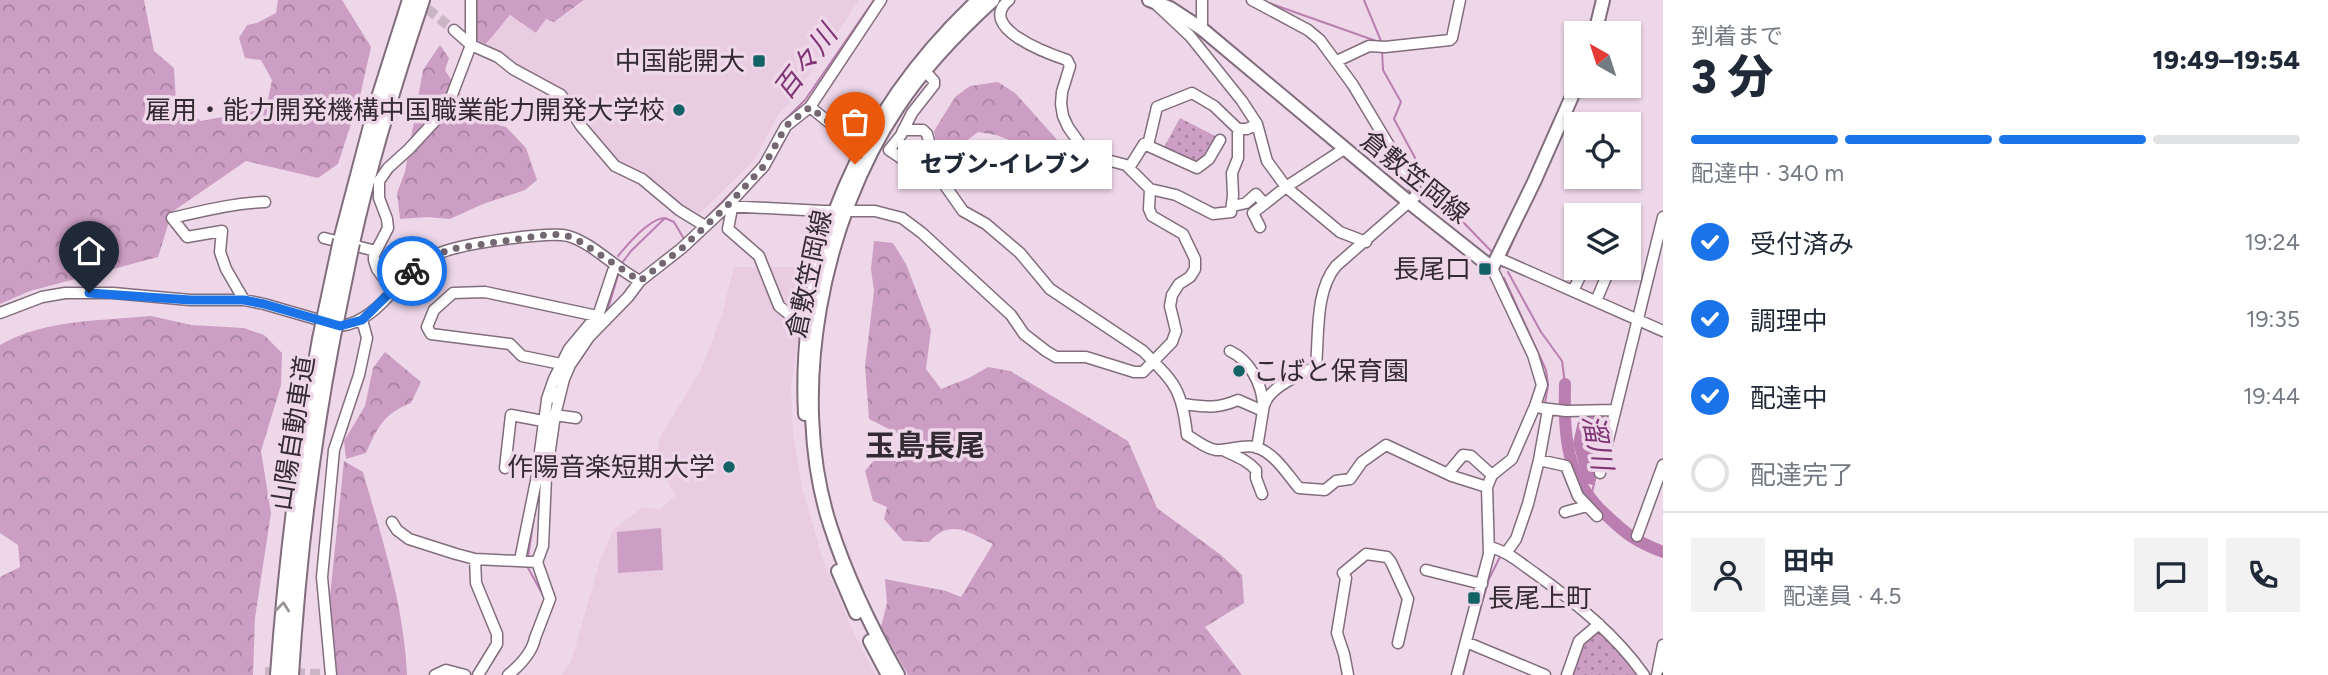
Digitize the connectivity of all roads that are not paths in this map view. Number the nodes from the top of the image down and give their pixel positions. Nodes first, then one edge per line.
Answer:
1 (410, 0) edge
2 (422, 0) edge
3 (471, 0) edge
4 (881, 0) edge
5 (978, 0) edge
6 (993, 0) edge
7 (1009, 0) edge
8 (1202, 0) edge
9 (1252, 0) edge
10 (1461, 0) edge
11 (1603, 0) edge
12 (1151, 1) edge
13 (1598, 21) edge
14 (1202, 29) junction
15 (454, 30) tunnel mouth
16 (471, 45) junction
17 (1336, 63) junction
18 (925, 71) junction
19 (1571, 98) edge
20 (810, 107) junction
21 (1257, 124) junction
22 (1238, 129) junction
23 (903, 130) junction
24 (872, 131) junction
25 (1220, 141) dead end
26 (1148, 145) junction
27 (1344, 149) junction
28 (910, 164) dead end
29 (1129, 168) junction
30 (1286, 187) junction
31 (1150, 189) junction
32 (1413, 200) junction
33 (265, 202) dead end
34 (1264, 203) junction
35 (1233, 206) junction
36 (729, 207) junction
37 (839, 211) junction
38 (1663, 217) edge
39 (704, 225) junction
40 (1260, 227) dead end
41 (324, 238) dead end
42 (347, 242) junction
43 (1366, 242) junction
44 (376, 251) junction
45 (1499, 262) junction
46 (619, 268) junction
47 (1578, 280) edge
48 (1605, 280) edge
49 (640, 281) junction
50 (393, 291) junction
51 (1573, 291) junction
52 (244, 300) junction
53 (1596, 301) junction
54 (0, 313) edge
55 (599, 316) junction
56 (1635, 318) junction
57 (362, 320) junction
58 (806, 328) junction
59 (1663, 331) edge
60 (326, 340) junction
61 (1230, 351) dead end
62 (1154, 361) junction
63 (559, 364) junction
64 (561, 391) junction
65 (549, 399) junction
66 (1184, 404) junction
67 (1263, 407) junction
68 (1544, 408) junction
69 (1614, 410) junction
70 (555, 415) junction
71 (576, 418) dead end
72 (540, 421) junction
73 (1257, 447) junction
74 (1223, 450) junction
75 (1539, 460) junction
76 (1663, 465) edge
77 (505, 468) dead end
78 (1448, 473) junction
79 (1600, 473) dead end
80 (1492, 475) junction
81 (541, 477) junction
82 (1487, 487) junction
83 (1262, 494) dead end
84 (1587, 506) junction
85 (1565, 512) dead end
86 (1597, 516) dead end
87 (392, 522) dead end
88 (1637, 536) dead end
89 (1500, 550) junction
90 (475, 559) junction
91 (527, 561) junction
92 (1426, 570) dead end
93 (1482, 584) junction
94 (1599, 624) junction
95 (1398, 643) dead end
96 (1469, 643) junction
97 (1663, 645) edge
98 (320, 674) edge
99 (278, 675) edge
100 (290, 675) edge
101 (331, 675) edge
102 (435, 675) edge
103 (465, 675) edge
104 (478, 675) edge
105 (508, 675) edge
106 (888, 675) edge
107 (898, 675) edge
108 (1348, 675) edge
109 (1457, 675) edge
110 (1545, 675) edge
111 (1567, 675) edge
112 (1644, 675) edge
113 (1657, 675) edge

1 - 42 highway, 山陽自動車道
2 - 42 highway, 山陽自動車道
3 - 16 street
4 - 20 street
5 - 24 main road, 倉敷笠岡線
6 - 18 main road, 倉敷笠岡線
7 - 29 street
8 - 14 street
9 - 17 street
10 - 17 street
11 - 13 main road
12 - 14 main road, 倉敷笠岡線
12 - 21 street
14 - 27 main road, 倉敷笠岡線
15 - 16 street
16 - 39 street
16 - 44 street
17 - 32 street
18 - 23 street
18 - 37 main road, 倉敷笠岡線
19 - 45 main road
20 - 24 street
20 - 36 street
21 - 22 street
21 - 30 street
22 - 26 street
22 - 35 street
23 - 28 street
23 - 62 street
24 - 37 main road, 倉敷笠岡線
25 - 26 street
26 - 29 street
27 - 30 street
27 - 32 main road, 倉敷笠岡線
29 - 31 street
30 - 34 street
30 - 43 street
31 - 35 street
31 - 62 street
32 - 43 street
32 - 45 main road, 倉敷笠岡線
33 - 52 street
34 - 35 street
34 - 40 street
36 - 37 street
36 - 39 street
36 - 58 street
37 - 58 main road, 倉敷笠岡線
37 - 62 street
37 - 107 main road, 倉敷笠岡線
38 - 56 street
39 - 49 street
41 - 44 street
42 - 60 highway, 山陽自動車道, bridge
43 - 67 street
44 - 50 street
45 - 51 street
45 - 68 street
46 - 49 street
46 - 50 street
46 - 55 street
47 - 51 street
48 - 53 street
49 - 55 street
50 - 57 street
51 - 53 street
52 - 54 street
52 - 57 street
53 - 56 street
55 - 63 street
55 - 63 street
55 - 64 street
56 - 59 street
56 - 69 street
57 - 101 street
58 - 106 main road, 倉敷笠岡線
99 -> 60 highway, 山陽自動車道
60 - 100 highway, 山陽自動車道
61 - 67 street
62 - 66 street
63 - 65 street
64 - 65 street
64 - 70 street
65 - 72 street
66 - 67 street
66 - 74 street
67 - 73 street
68 - 69 street
68 - 75 street
68 - 80 street
69 - 79 street
70 - 71 street
70 - 81 street
72 - 77 street
72 - 81 street
73 - 74 street
73 - 78 street
74 - 83 street
75 - 84 street
75 - 89 street
76 - 88 street
78 - 80 street
78 - 82 street
80 - 82 street
81 - 91 street
81 - 91 street
82 - 89 street
84 - 85 street
84 - 86 street
87 - 90 street
89 - 93 street
89 - 94 street
90 - 91 street
90 - 104 street
91 - 105 street
92 - 93 street
93 - 96 street
94 - 111 street
94 - 112 street
95 - 108 street
96 - 109 street
96 - 110 street
97 - 113 street
98 - 101 street
102 - 103 street

